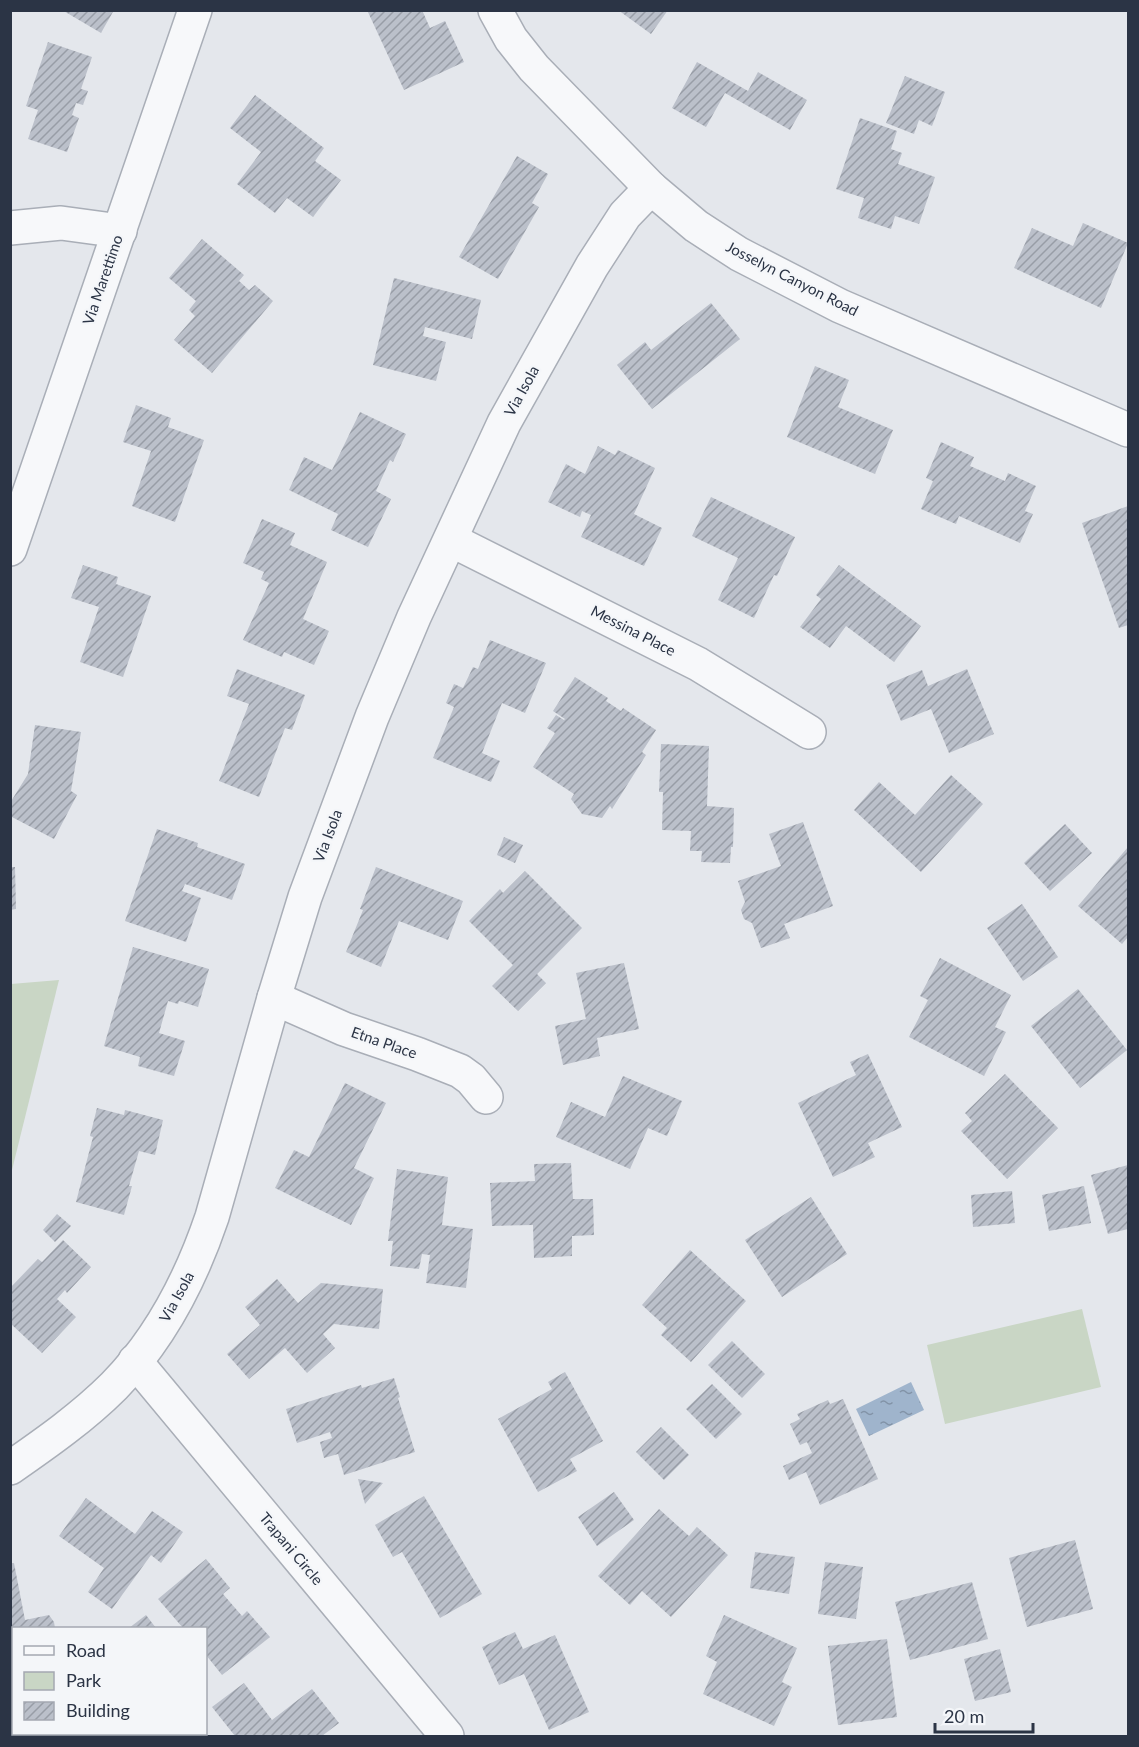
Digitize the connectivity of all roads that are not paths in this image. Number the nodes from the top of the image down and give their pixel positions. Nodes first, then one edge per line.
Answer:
1 (195, 10) edge
2 (495, 10) edge
3 (651, 188) junction
4 (10, 228) edge
5 (120, 231) junction
6 (1128, 430) edge
7 (451, 540) junction
8 (10, 549) edge
9 (808, 732) dead end
10 (274, 998) junction
11 (486, 1097) dead end
12 (135, 1361) junction
13 (10, 1468) edge
14 (447, 1737) edge

1 - 5 street, Via Marettimo
2 - 3 street, Josselyn Canyon Road
3 - 6 street, Josselyn Canyon Road
3 - 7 street, Via Isola
4 - 5 street
5 - 8 street, Via Marettimo
7 - 9 street, Messina Place
7 - 10 street, Via Isola
10 - 11 street, Etna Place
10 - 12 street, Via Isola
12 - 13 street, Via Isola
12 - 14 street, Trapani Circle

